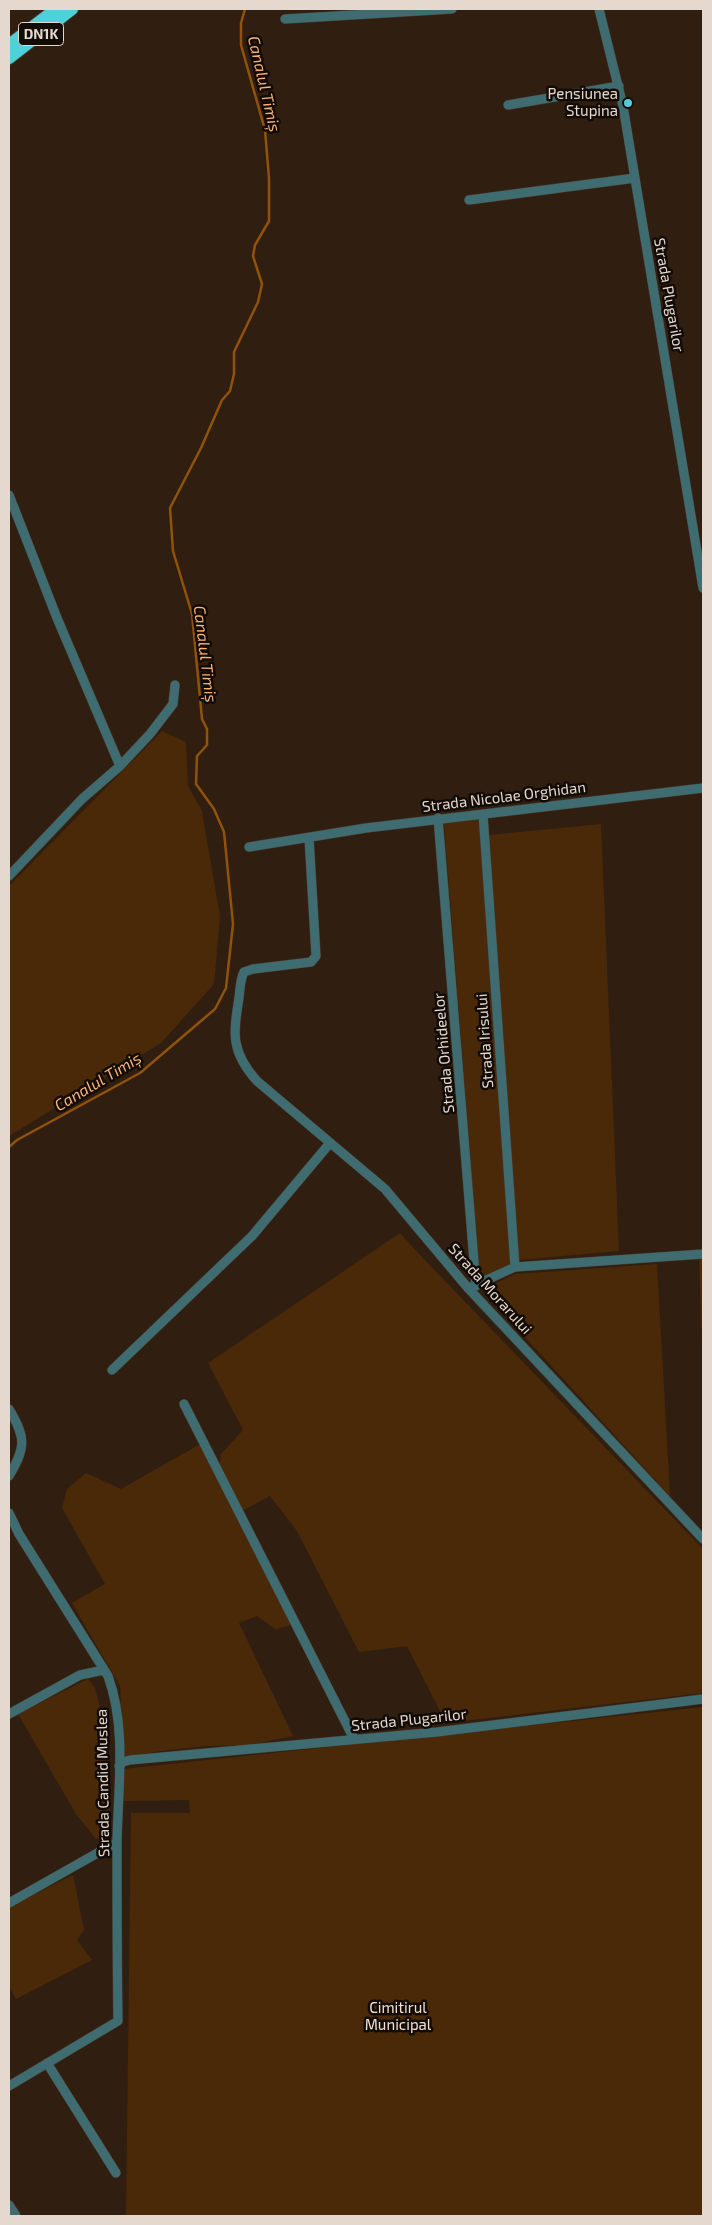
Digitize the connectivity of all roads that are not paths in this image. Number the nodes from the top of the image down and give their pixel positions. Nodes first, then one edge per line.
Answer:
1 (56, 9) edge
2 (72, 9) edge
3 (452, 9) edge
4 (599, 9) edge
5 (285, 19) dead end
6 (9, 45) edge
7 (9, 58) edge
8 (619, 86) junction
9 (508, 105) dead end
10 (635, 178) junction
11 (469, 200) dead end
12 (9, 495) edge
13 (703, 588) edge
14 (175, 685) dead end
15 (120, 766) junction
16 (703, 788) edge
17 (483, 814) junction
18 (438, 818) junction
19 (309, 838) junction
20 (249, 847) dead end
21 (9, 876) edge
22 (330, 1143) junction
23 (703, 1254) edge
24 (514, 1267) junction
25 (472, 1287) junction
26 (112, 1370) dead end
27 (184, 1404) dead end
28 (9, 1409) edge
29 (9, 1476) edge
30 (9, 1513) edge
31 (703, 1539) edge
32 (104, 1670) junction
33 (703, 1699) edge
34 (9, 1714) edge
35 (354, 1739) junction
36 (119, 1766) junction
37 (117, 1842) junction
38 (9, 1903) edge
39 (47, 2063) junction
40 (9, 2086) edge
41 (116, 2173) dead end
42 (9, 2205) edge
43 (16, 2216) edge

1 - 6 highway, DN1K
2 - 7 highway, DN1K
3 - 5 street
4 - 8 street, Strada Plugarilor
8 - 9 street
8 - 10 street, Strada Plugarilor
10 - 11 street
10 - 13 street, Strada Plugarilor
12 - 15 street
14 - 15 street
15 - 21 street
16 - 17 street, Strada Nicolae Orghidan
17 - 18 street, Strada Nicolae Orghidan
17 - 24 street, Strada Irisului
18 - 19 street, Strada Nicolae Orghidan
18 - 25 street, Strada Orhideelor
19 - 20 street, Strada Nicolae Orghidan
19 - 22 street, Strada Morarului
22 - 25 street, Strada Morarului
22 - 26 street
23 - 24 street
24 - 25 street
25 - 31 street, Strada Morarului
27 - 35 street
28 - 29 street
30 - 32 street, Strada Candid Muslea
32 - 34 street
32 - 36 street, Strada Candid Muslea
33 - 35 street, Strada Plugarilor
35 - 36 street, Strada Plugarilor
36 - 37 street, Strada Candid Muslea
37 - 38 street
37 - 39 street, Strada Candid Muslea
39 - 40 street
39 - 41 street
42 - 43 street

